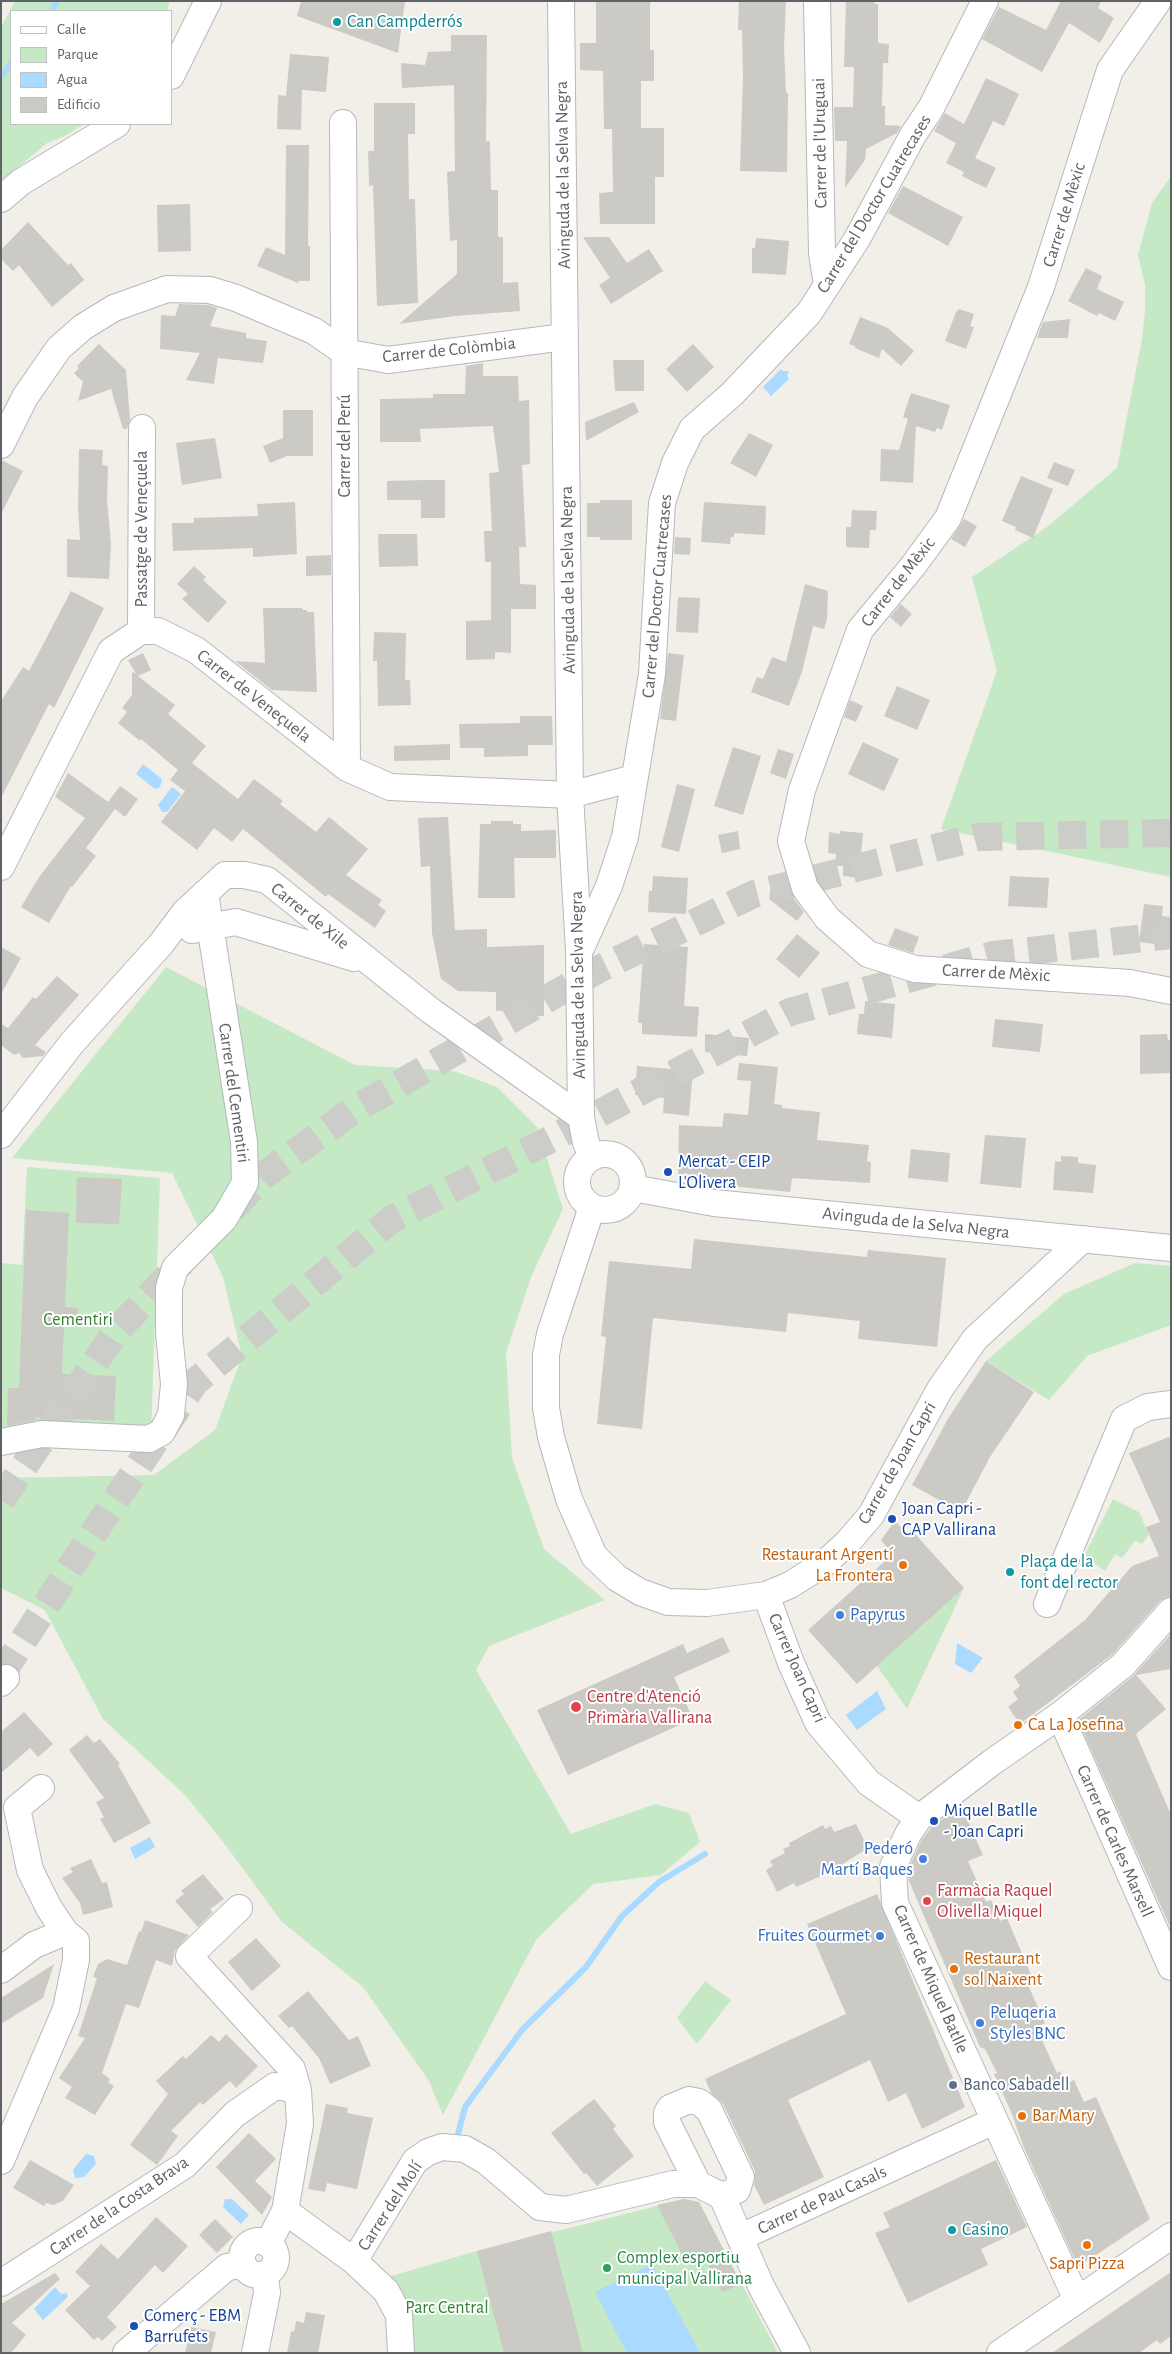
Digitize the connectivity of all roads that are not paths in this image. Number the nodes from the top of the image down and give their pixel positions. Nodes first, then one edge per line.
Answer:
1 (208, 1) edge
2 (561, 1) edge
3 (817, 1) edge
4 (985, 1) edge
5 (1158, 1) edge
6 (172, 74) edge
7 (343, 123) dead end
8 (115, 125) edge
9 (1, 199) edge
10 (827, 285) junction
11 (564, 337) junction
12 (344, 352) junction
13 (142, 428) dead end
14 (1, 445) edge
15 (141, 630) junction
16 (347, 768) junction
17 (634, 778) junction
18 (570, 795) junction
19 (1, 867) edge
20 (205, 893) junction
21 (209, 927) junction
22 (161, 944) junction
23 (579, 951) junction
24 (367, 962) junction
25 (1171, 991) edge
26 (580, 1117) junction
27 (1, 1135) edge
28 (593, 1157) junction
29 (633, 1188) junction
30 (592, 1207) junction
31 (1083, 1239) junction
32 (1171, 1248) edge
33 (1171, 1404) edge
34 (1, 1442) edge
35 (766, 1595) junction
36 (1047, 1604) dead end
37 (1171, 1611) edge
38 (1060, 1715) junction
39 (41, 1788) dead end
40 (919, 1818) junction
41 (239, 1908) dead end
42 (65, 1932) junction
43 (1171, 1967) edge
44 (1, 1970) edge
45 (298, 2090) junction
46 (994, 2121) junction
47 (1, 2161) edge
48 (685, 2184) junction
49 (722, 2196) junction
50 (285, 2210) junction
51 (1171, 2236) edge
52 (741, 2237) junction
53 (354, 2261) junction
54 (254, 2270) junction
55 (1, 2283) edge
56 (1077, 2300) junction
57 (126, 2353) edge
58 (255, 2353) edge
59 (401, 2353) edge
60 (796, 2353) edge
61 (1000, 2353) edge

1 - 6 street
2 - 11 street, Avinguda de la Selva Negra
3 - 10 street, Carrer de l'Uruguai
4 - 10 street, Carrer del Doctor Cuatrecases
5 - 25 street, Carrer de Mèxic
7 - 12 street, Carrer del Perú
8 - 9 street
10 - 17 street, Carrer del Doctor Cuatrecases
11 - 12 street, Carrer de Colòmbia
11 - 18 street, Avinguda de la Selva Negra
12 - 14 street, Carrer de Colòmbia
12 - 16 street, Carrer del Perú
13 - 15 street, Passatge de Veneçuela
15 - 16 street, Carrer de Veneçuela
15 - 19 street
16 - 18 street, Carrer de Veneçuela
17 - 18 street, Carrer de Veneçuela
17 - 23 street, Carrer del Doctor Cuatrecases
18 - 23 street, Avinguda de la Selva Negra
20 - 21 street, Carrer del Cementiri
20 - 22 street, Carrer de Xile
20 - 24 street, Carrer de Xile
21 - 22 street, Carrer de Xile
21 - 24 street, Carrer de Xile
21 - 34 street, Carrer del Cementiri
22 - 27 street, Carrer de Xile
23 - 26 street, Avinguda de la Selva Negra
24 - 26 street, Carrer de Xile
26 - 28 street, Avinguda de la Selva Negra
28 - 29 street
28 - 30 street
29 - 30 street
29 - 31 street, Avinguda de la Selva Negra
30 - 35 street, Carrer de Joan Capri
31 - 32 street, Avinguda de la Selva Negra
31 - 35 street, Carrer de Joan Capri
33 - 36 street
35 - 40 street, Carrer Joan Capri
37 - 38 street, Carrer de Miquel Batlle
38 - 40 street, Carrer de Miquel Batlle
38 - 43 street, Carrer de Carles Marsell
39 - 42 street
40 - 46 street, Carrer de Miquel Batlle
41 - 45 street
42 - 44 street
42 - 47 street
45 - 50 street
45 - 55 street, Carrer de la Costa Brava
46 - 52 street, Carrer de Pau Casals
46 - 56 street, Carrer de Miquel Batlle
48 - 49 street
48 - 49 street
48 - 53 street, Carrer del Molí
49 - 52 street
50 - 53 street
50 - 54 street
51 - 56 street
52 - 60 street, Carrer de Pau Casals
53 - 59 street
54 - 57 street
54 - 58 street
56 - 61 street

